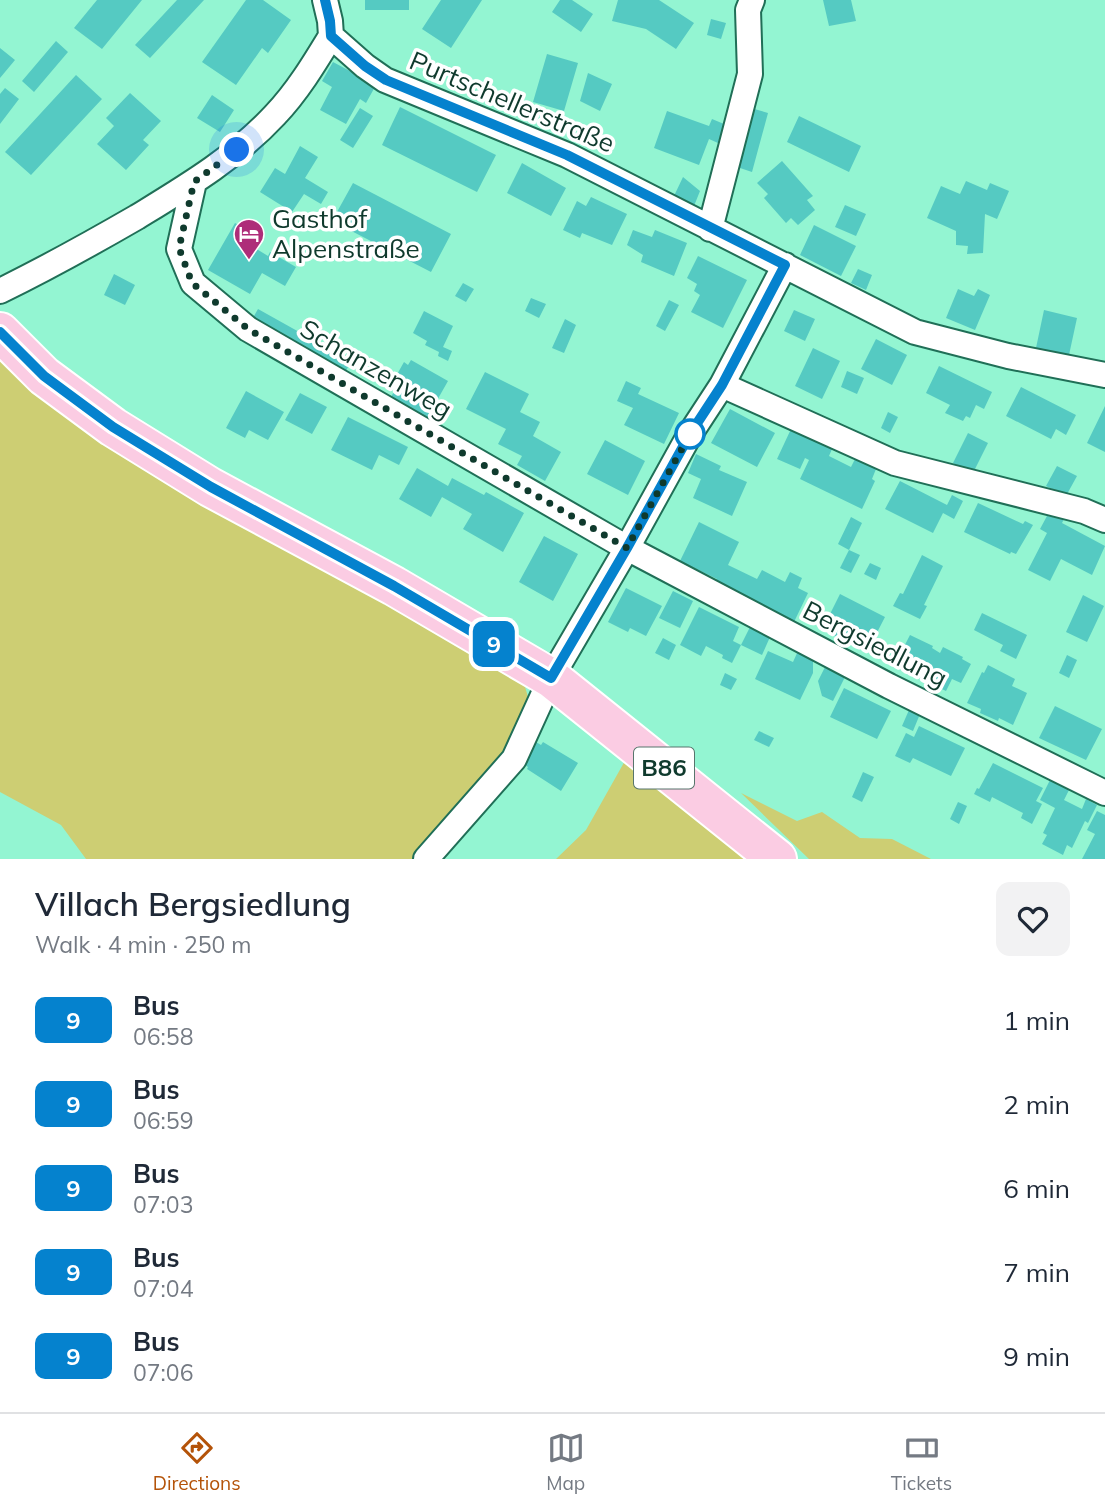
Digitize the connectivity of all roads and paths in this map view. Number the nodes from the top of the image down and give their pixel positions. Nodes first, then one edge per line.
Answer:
1 (326, 0) edge
2 (752, 0) edge
3 (331, 36) junction
4 (194, 182) junction
5 (710, 229) junction
6 (785, 265) junction
7 (0, 291) edge
8 (0, 332) edge
9 (1105, 375) edge
10 (722, 385) junction
11 (1105, 520) edge
12 (627, 548) junction
13 (551, 678) junction
14 (1102, 784) edge
15 (426, 859) edge
16 (777, 859) edge

1 - 3 street
2 - 5 street
3 - 4 street
3 - 5 street, Purtschellerstraße
4 - 7 street
4 - 12 street, Schanzenweg
5 - 6 street, Purtschellerstraße
6 - 9 street, Purtschellerstraße
6 - 10 street
8 - 13 main road, B86
10 - 11 street
10 - 12 street
12 - 13 street
12 - 14 street, Bergsiedlung
13 - 15 street
13 - 16 main road, B86

